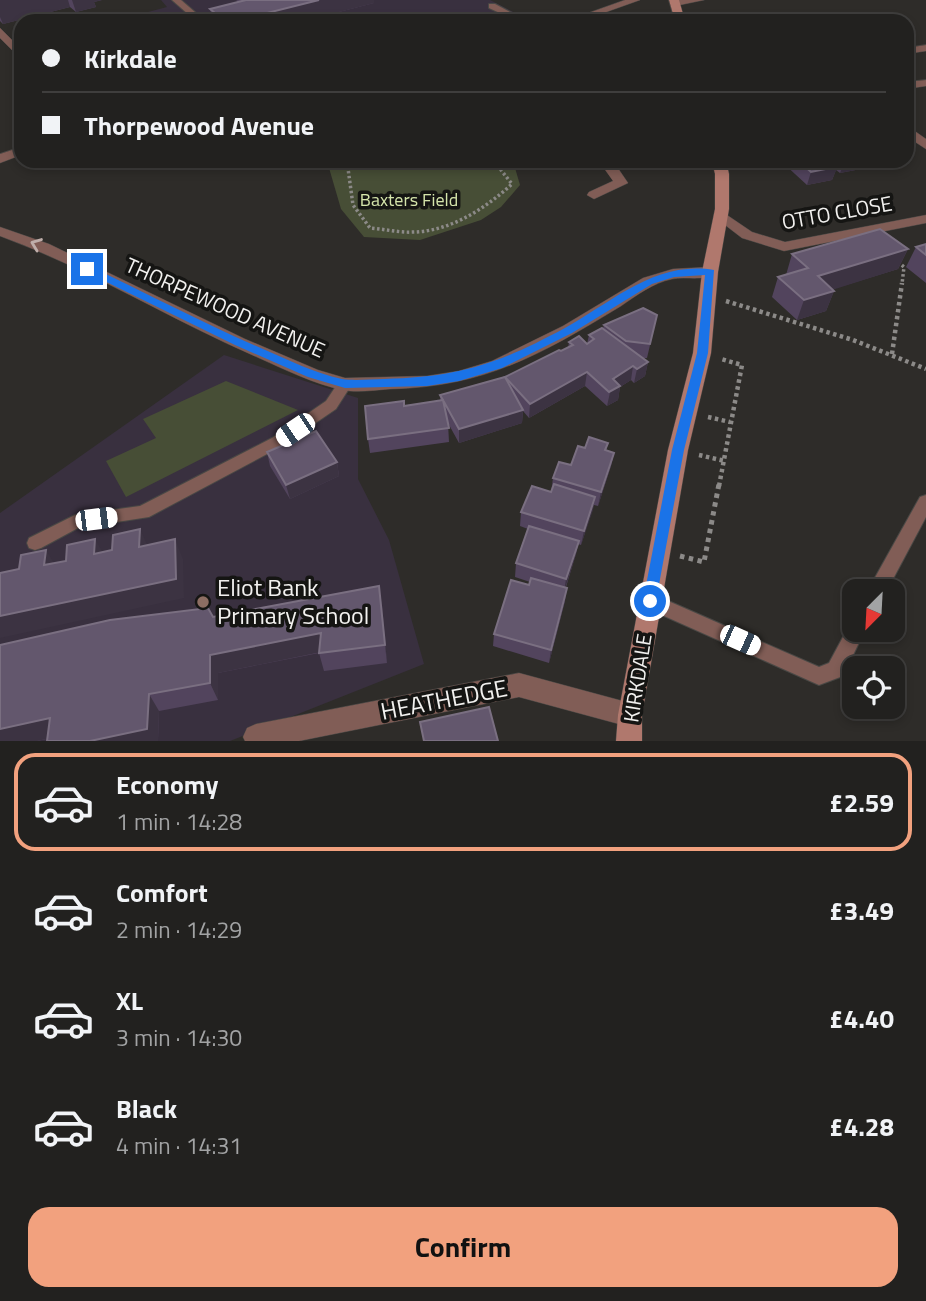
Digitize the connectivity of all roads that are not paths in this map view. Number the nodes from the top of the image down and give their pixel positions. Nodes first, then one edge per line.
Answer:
1 (176, 0) edge
2 (635, 0) edge
3 (699, 0) edge
4 (675, 2) edge
5 (492, 6) dead end
6 (193, 14) edge
7 (509, 14) edge
8 (592, 14) edge
9 (0, 32) edge
10 (14, 48) edge
11 (611, 168) edge
12 (721, 168) edge
13 (594, 195) dead end
14 (721, 215) junction
15 (926, 219) edge
16 (0, 231) edge
17 (710, 272) junction
18 (345, 384) junction
19 (926, 502) edge
20 (35, 543) dead end
21 (883, 579) edge
22 (650, 601) junction
23 (850, 642) edge
24 (630, 715) junction
25 (317, 733) edge
26 (256, 737) dead end
27 (629, 741) edge

1 - 6 lane
2 - 8 street
3 - 4 street
5 - 7 lane
9 - 10 street
11 - 13 street
12 - 14 street, KIRKDALE
14 - 15 street, OTTO CLOSE
14 - 17 street, KIRKDALE
18 -> 16 street, THORPEWOOD AVENUE
17 - 18 street, THORPEWOOD AVENUE
17 - 22 street, KIRKDALE
18 - 20 lane
19 - 21 lane
22 - 23 lane
22 - 24 street, KIRKDALE
24 - 25 street, HEATHEDGE
24 - 27 street, KIRKDALE
25 - 26 street, HEATHEDGE

